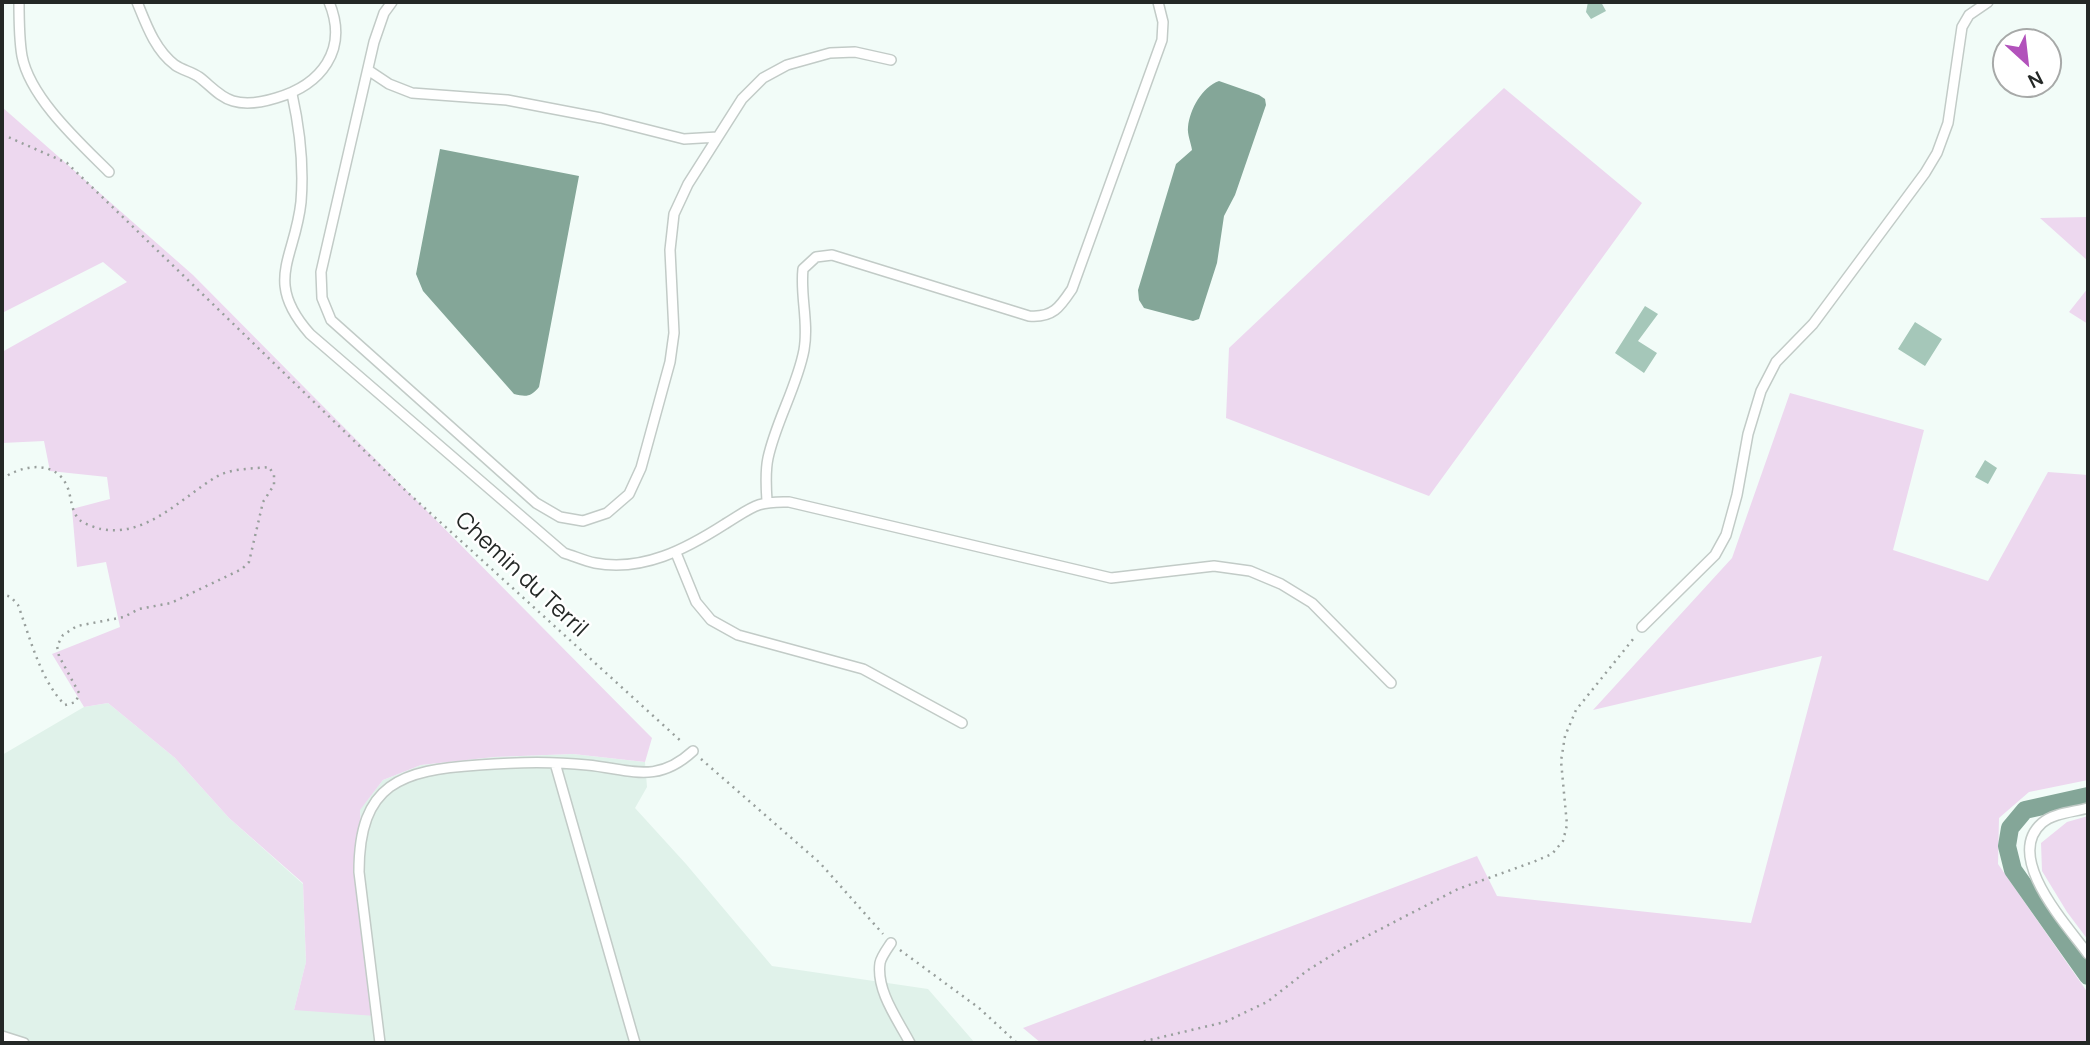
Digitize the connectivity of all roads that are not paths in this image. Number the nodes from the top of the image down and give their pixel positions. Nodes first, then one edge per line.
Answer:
1 (19, 2) edge
2 (137, 2) edge
3 (329, 2) edge
4 (392, 2) edge
5 (1158, 2) edge
6 (1987, 2) edge
7 (891, 60) dead end
8 (368, 70) junction
9 (292, 94) junction
10 (718, 137) junction
11 (109, 172) dead end
12 (767, 501) junction
13 (676, 553) junction
14 (1643, 627) road end
15 (1391, 683) dead end
16 (962, 723) dead end
17 (692, 751) road end
18 (555, 763) junction
19 (2088, 808) edge
20 (891, 943) road end
21 (2088, 954) edge
22 (2, 1035) edge
23 (24, 1043) edge
24 (380, 1043) edge
25 (635, 1043) edge
26 (910, 1043) edge

1 - 11 lane
2 - 9 lane
3 - 9 lane
4 - 8 lane
5 - 12 lane
6 - 14 lane
7 - 10 lane
8 - 10 lane
8 - 10 lane
9 - 13 lane
12 - 13 lane
12 - 15 lane
13 - 16 lane
17 - 18 lane
18 - 24 lane
18 - 25 lane
19 - 21 lane
20 - 26 lane
22 - 23 lane

